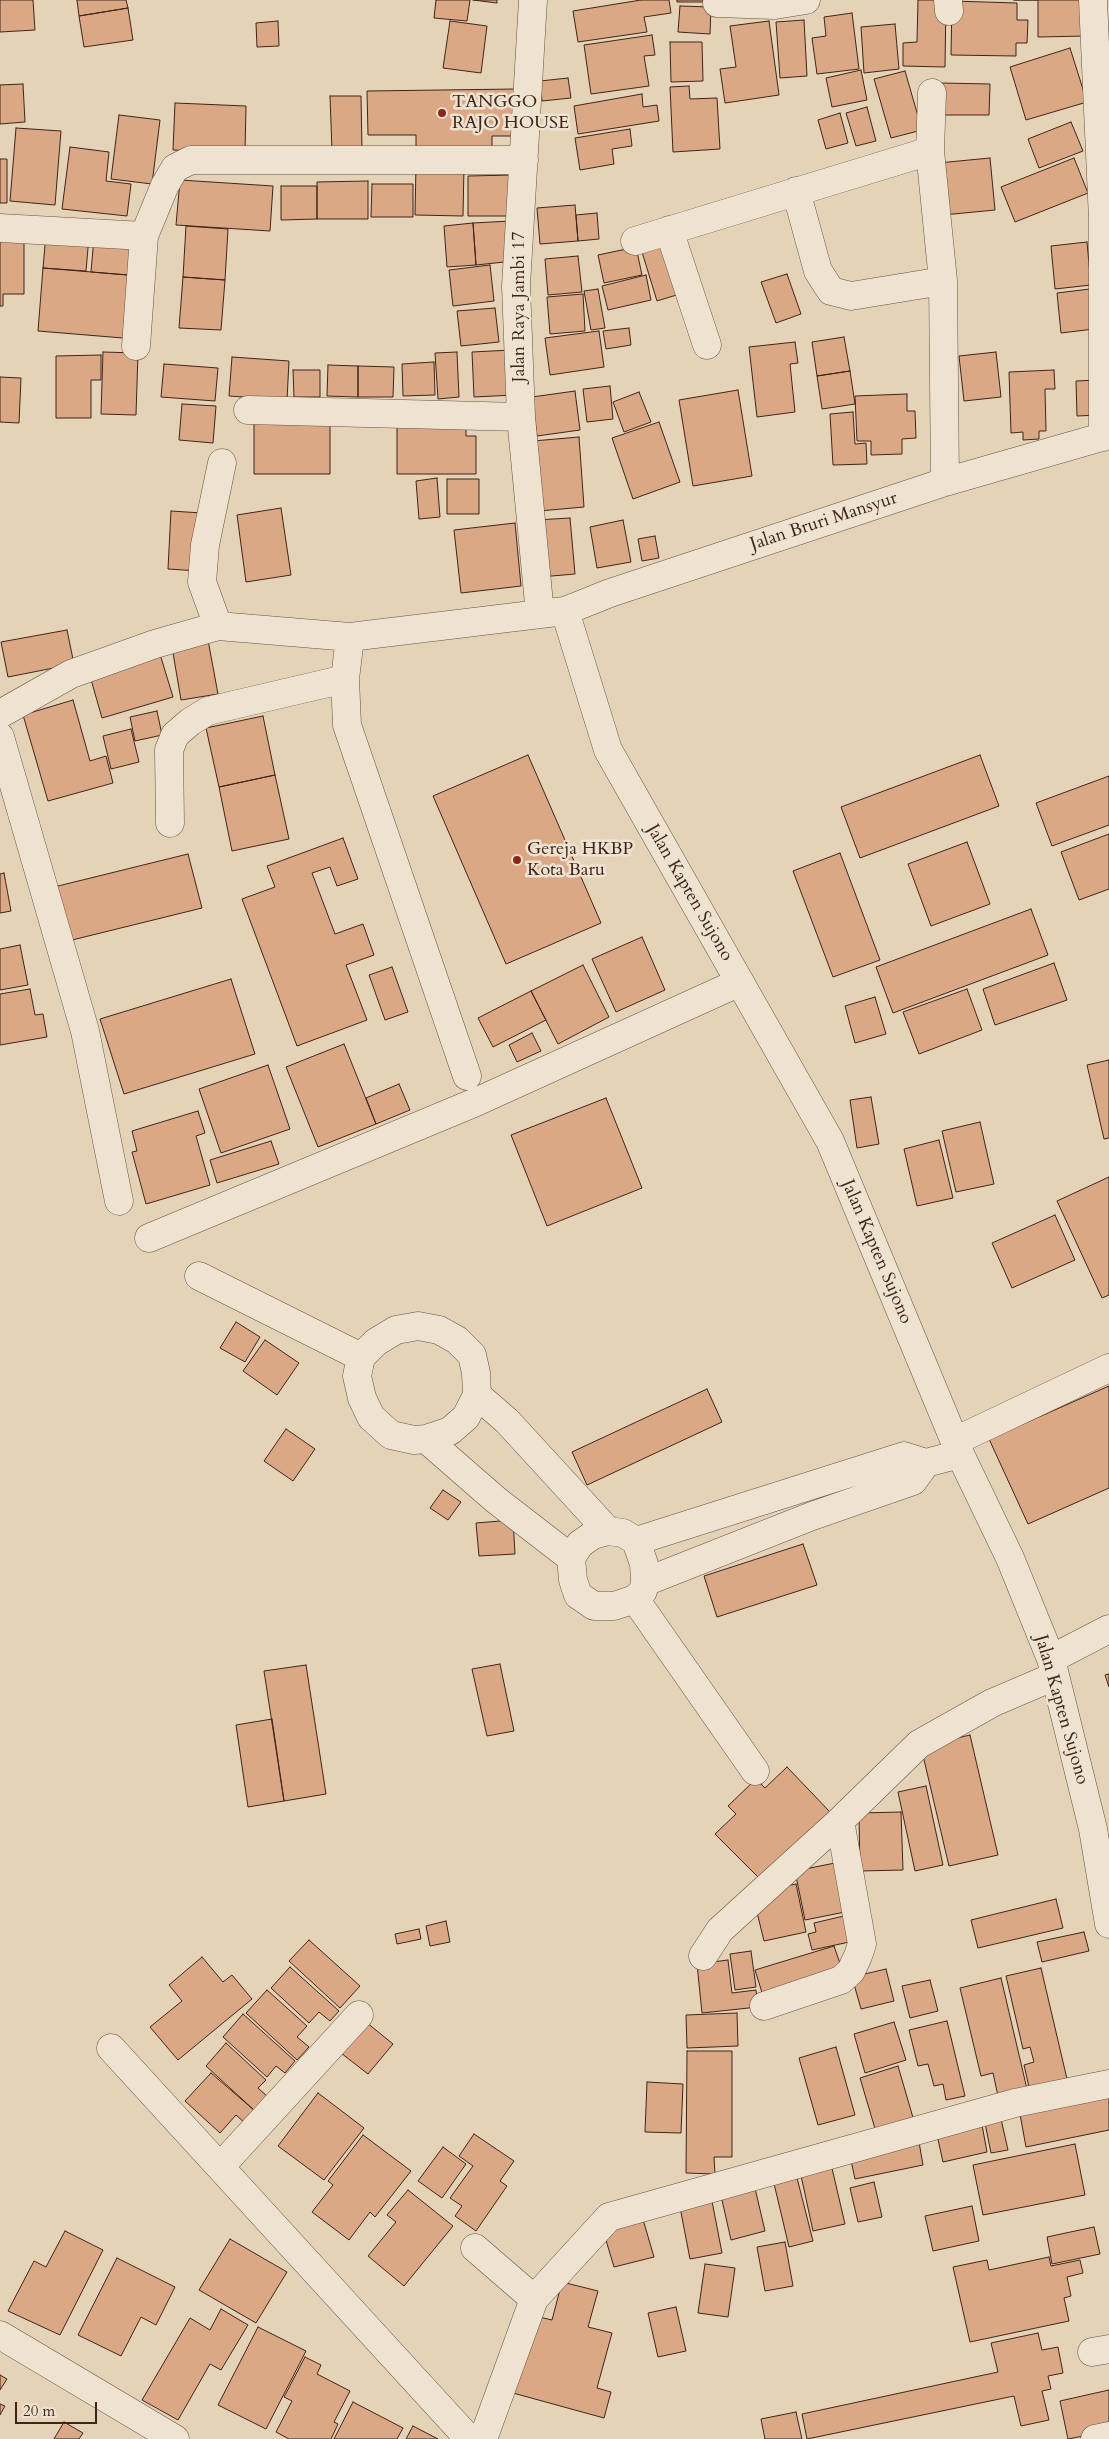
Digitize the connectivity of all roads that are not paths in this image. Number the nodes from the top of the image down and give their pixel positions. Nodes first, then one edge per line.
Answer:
1 (533, 0) edge
2 (806, 0) edge
3 (1093, 0) edge
4 (751, 2) edge
5 (716, 3) dead end
6 (932, 92) dead end
7 (930, 151) junction
8 (524, 160) junction
9 (796, 191) junction
10 (0, 228) edge
11 (670, 230) junction
12 (144, 236) junction
13 (635, 241) dead end
14 (943, 281) junction
15 (707, 345) dead end
16 (136, 346) dead end
17 (248, 410) dead end
18 (521, 417) junction
19 (1106, 436) edge
20 (222, 463) dead end
21 (945, 482) junction
22 (553, 612) junction
23 (218, 626) junction
24 (350, 637) junction
25 (346, 679) junction
26 (0, 714) edge
27 (0, 736) edge
28 (170, 823) dead end
29 (740, 982) junction
30 (467, 1076) dead end
31 (119, 1201) dead end
32 (149, 1238) dead end
33 (199, 1276) dead end
34 (361, 1357) junction
35 (1109, 1368) edge
36 (477, 1395) junction
37 (426, 1439) junction
38 (958, 1447) junction
39 (926, 1463) junction
40 (803, 1490) junction
41 (812, 1516) junction
42 (608, 1531) junction
43 (636, 1541) junction
44 (571, 1558) junction
45 (640, 1591) junction
46 (1109, 1629) edge
47 (1053, 1668) junction
48 (755, 1771) dead end
49 (840, 1821) junction
50 (1109, 1924) edge
51 (703, 1956) dead end
52 (764, 2006) dead end
53 (360, 2015) dead end
54 (111, 2048) dead end
55 (1109, 2084) edge
56 (220, 2167) junction
57 (475, 2248) dead end
58 (534, 2299) junction
59 (0, 2334) edge
60 (1109, 2436) edge
61 (175, 2439) edge
62 (470, 2439) edge
63 (483, 2439) edge
64 (1095, 2439) edge

1 - 8 street, Jalan Raya Jambi 17
2 - 4 street
3 - 19 street
4 - 5 street
6 - 7 street
7 - 9 street
7 - 14 street
8 - 12 street
8 - 18 street, Jalan Raya Jambi 17
9 - 11 street
9 - 14 street
10 - 12 street
11 - 13 street
11 - 15 street
12 - 16 street
14 - 21 street
17 - 18 street
18 - 22 street, Jalan Raya Jambi 17
19 - 21 street, Jalan Bruri Mansyur
20 - 23 street
21 - 22 street, Jalan Bruri Mansyur
22 - 24 street, Jalan Bruri Mansyur
22 - 29 street, Jalan Kapten Sujono
23 - 24 street, Jalan Bruri Mansyur
23 - 26 street
24 - 25 street
25 - 28 street
25 - 30 street
27 - 31 street
29 - 32 street
29 - 38 street, Jalan Kapten Sujono
33 - 34 street
34 - 36 street
34 - 37 street
35 - 38 street
36 - 37 street
36 - 42 street
37 - 44 street
38 - 39 street
38 - 47 street, Jalan Kapten Sujono
39 - 40 street
39 - 41 street
40 - 41 street
40 - 43 street
41 - 45 street
42 - 43 street
42 - 44 street
43 - 45 street
44 - 45 street
45 - 48 street
46 - 47 street
47 - 49 street
47 - 50 street, Jalan Kapten Sujono
49 - 51 street
49 - 52 street
53 - 56 street
54 - 56 street
55 - 58 street
56 - 62 street
57 - 58 street
58 - 63 street
59 - 61 street
60 - 64 street

